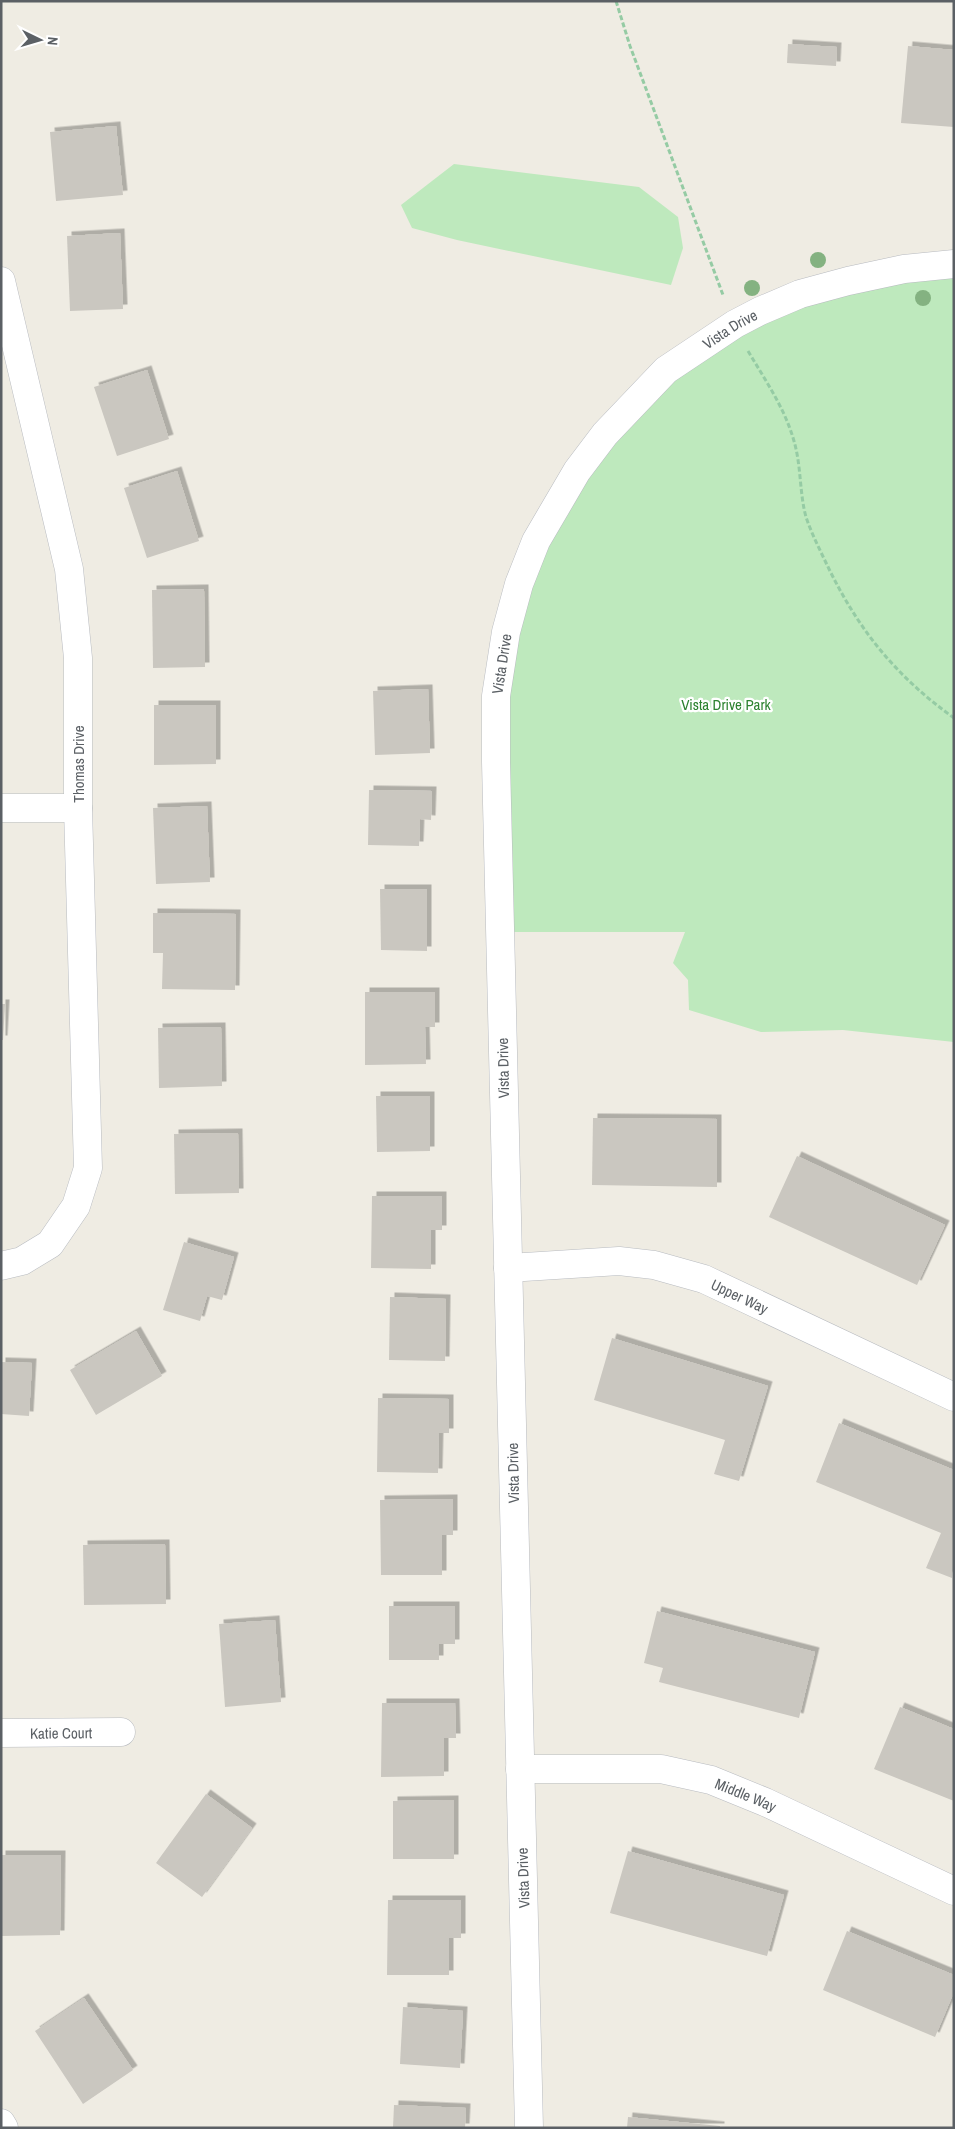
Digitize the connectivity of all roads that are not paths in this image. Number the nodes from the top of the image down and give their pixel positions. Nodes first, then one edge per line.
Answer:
1 (954, 264) edge
2 (1, 282) edge
3 (1, 808) edge
4 (78, 808) junction
5 (1, 1266) edge
6 (508, 1268) junction
7 (954, 1397) edge
8 (121, 1732) dead end
9 (1, 1733) edge
10 (520, 1769) junction
11 (954, 1891) edge
12 (1, 2123) edge
13 (4, 2128) edge
14 (530, 2128) edge

1 - 6 street, Vista Drive
2 - 4 street, Thomas Drive
3 - 4 street
4 - 5 street, Thomas Drive
6 - 7 street, Upper Way
6 - 10 street, Vista Drive
8 - 9 street, Katie Court
10 - 11 street, Middle Way
10 - 14 street, Vista Drive
12 - 13 street

